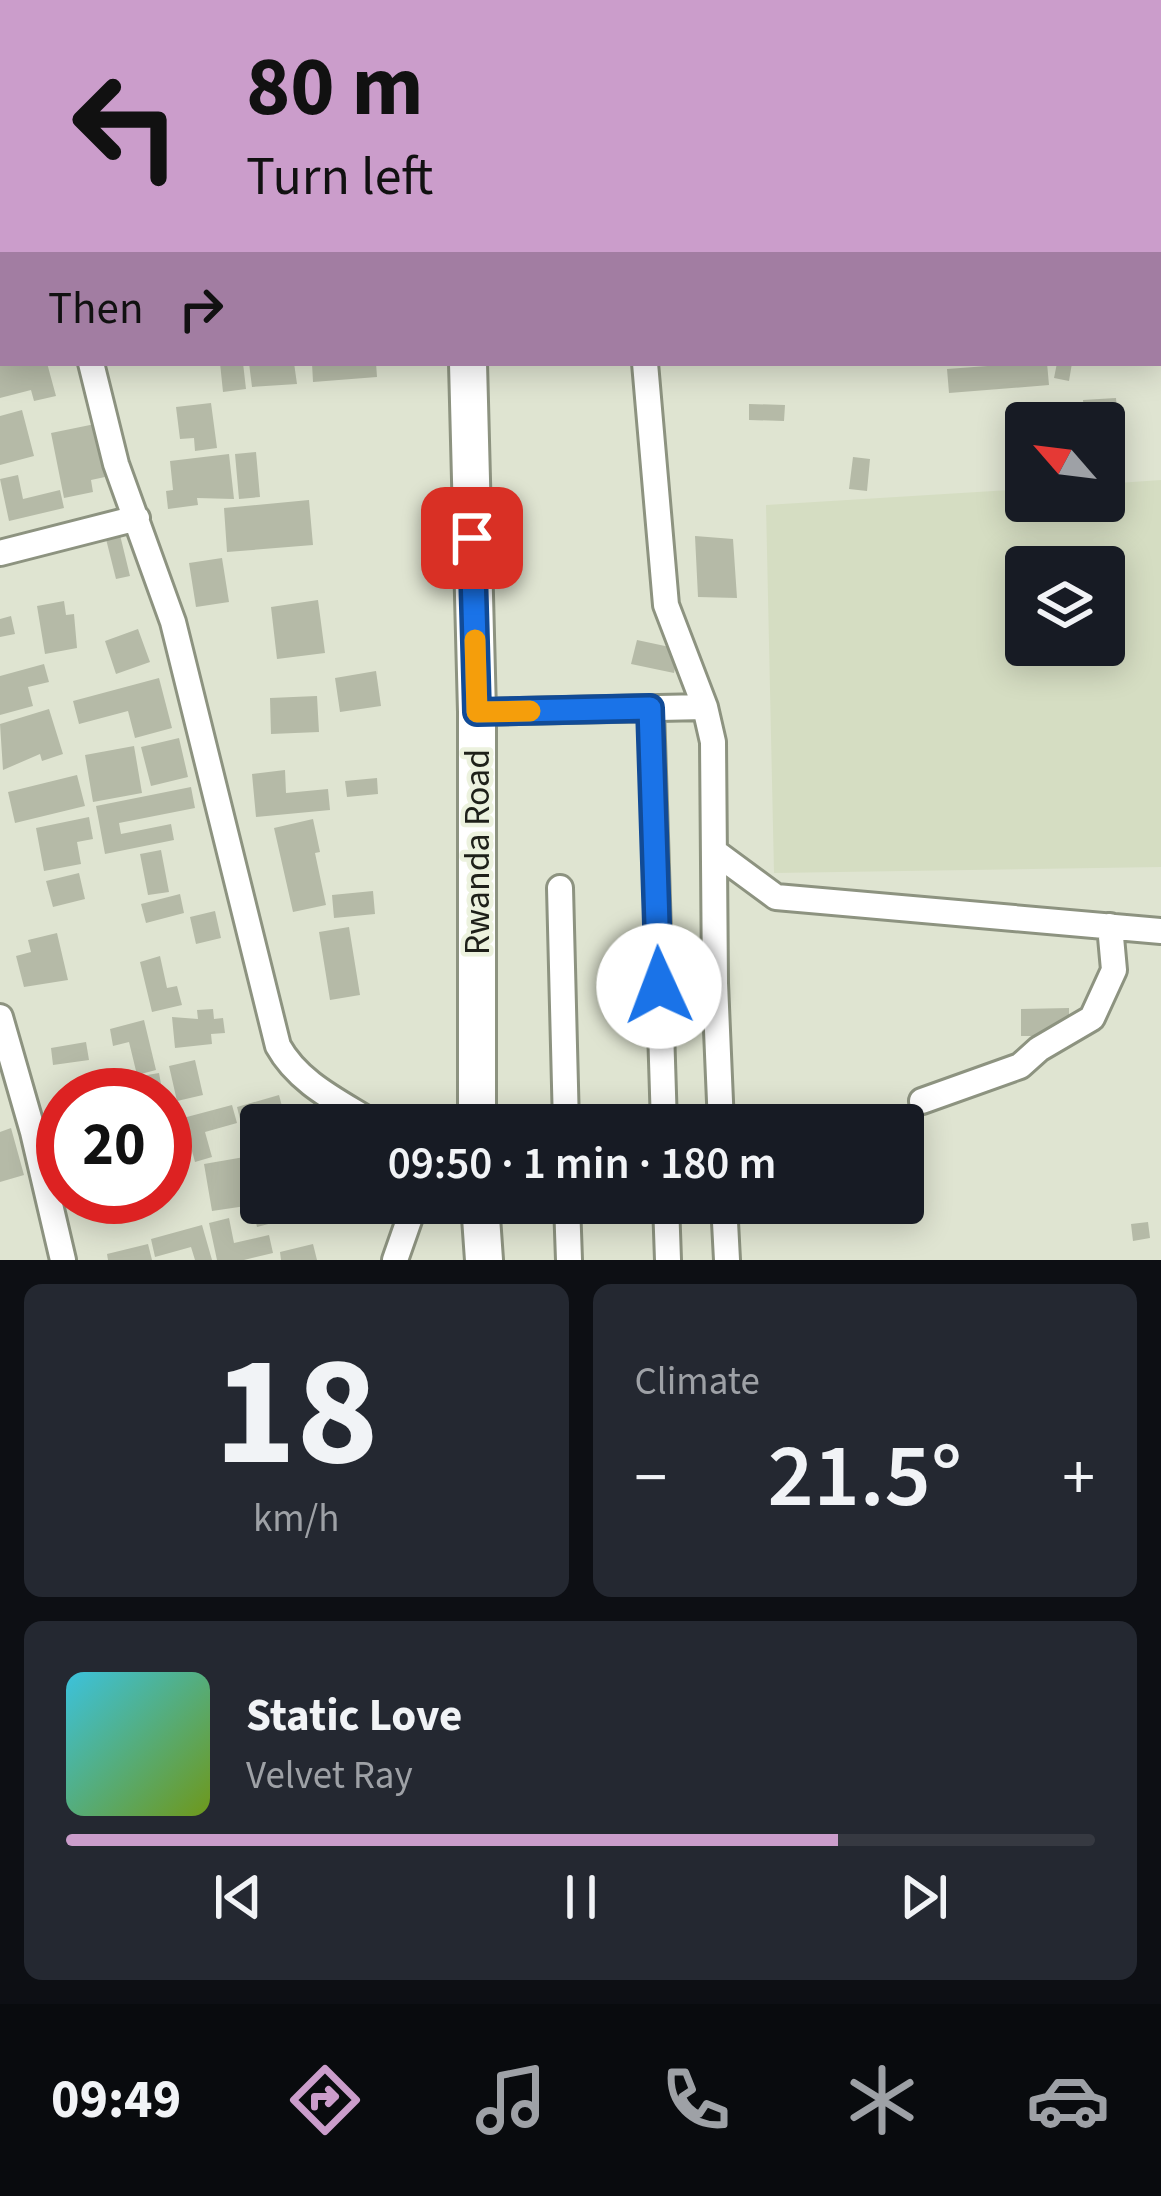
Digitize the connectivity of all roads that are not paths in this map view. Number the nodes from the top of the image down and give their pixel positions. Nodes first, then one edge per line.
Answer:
1 (92, 366) edge
2 (468, 366) edge
3 (645, 366) edge
4 (137, 518) junction
5 (0, 553) edge
6 (705, 707) junction
7 (650, 708) junction
8 (477, 712) junction
9 (716, 853) junction
10 (560, 888) dead end
11 (1110, 926) junction
12 (1161, 931) edge
13 (0, 1017) edge
14 (922, 1101) dead end
15 (343, 1104) edge
16 (477, 1104) edge
17 (565, 1104) edge
18 (663, 1104) edge
19 (720, 1104) edge
20 (407, 1224) edge
21 (412, 1224) edge
22 (481, 1224) edge
23 (568, 1224) edge
24 (667, 1224) edge
25 (725, 1224) edge
26 (64, 1260) edge
27 (395, 1260) edge
28 (415, 1260) edge
29 (484, 1260) edge
30 (569, 1260) edge
31 (668, 1260) edge
32 (727, 1260) edge

1 - 4 street
2 - 8 highway, Rwanda Road
3 - 6 street
4 - 5 street
4 - 15 street
6 - 7 street
6 - 9 street
7 - 8 street
7 - 18 street
8 - 16 highway, Rwanda Road
9 - 11 street
9 - 19 street
10 - 17 street
11 - 12 street
11 - 14 street
13 - 26 street
20 - 27 street
21 - 28 street
22 - 29 highway
23 - 30 street
24 - 31 street
25 - 32 street

